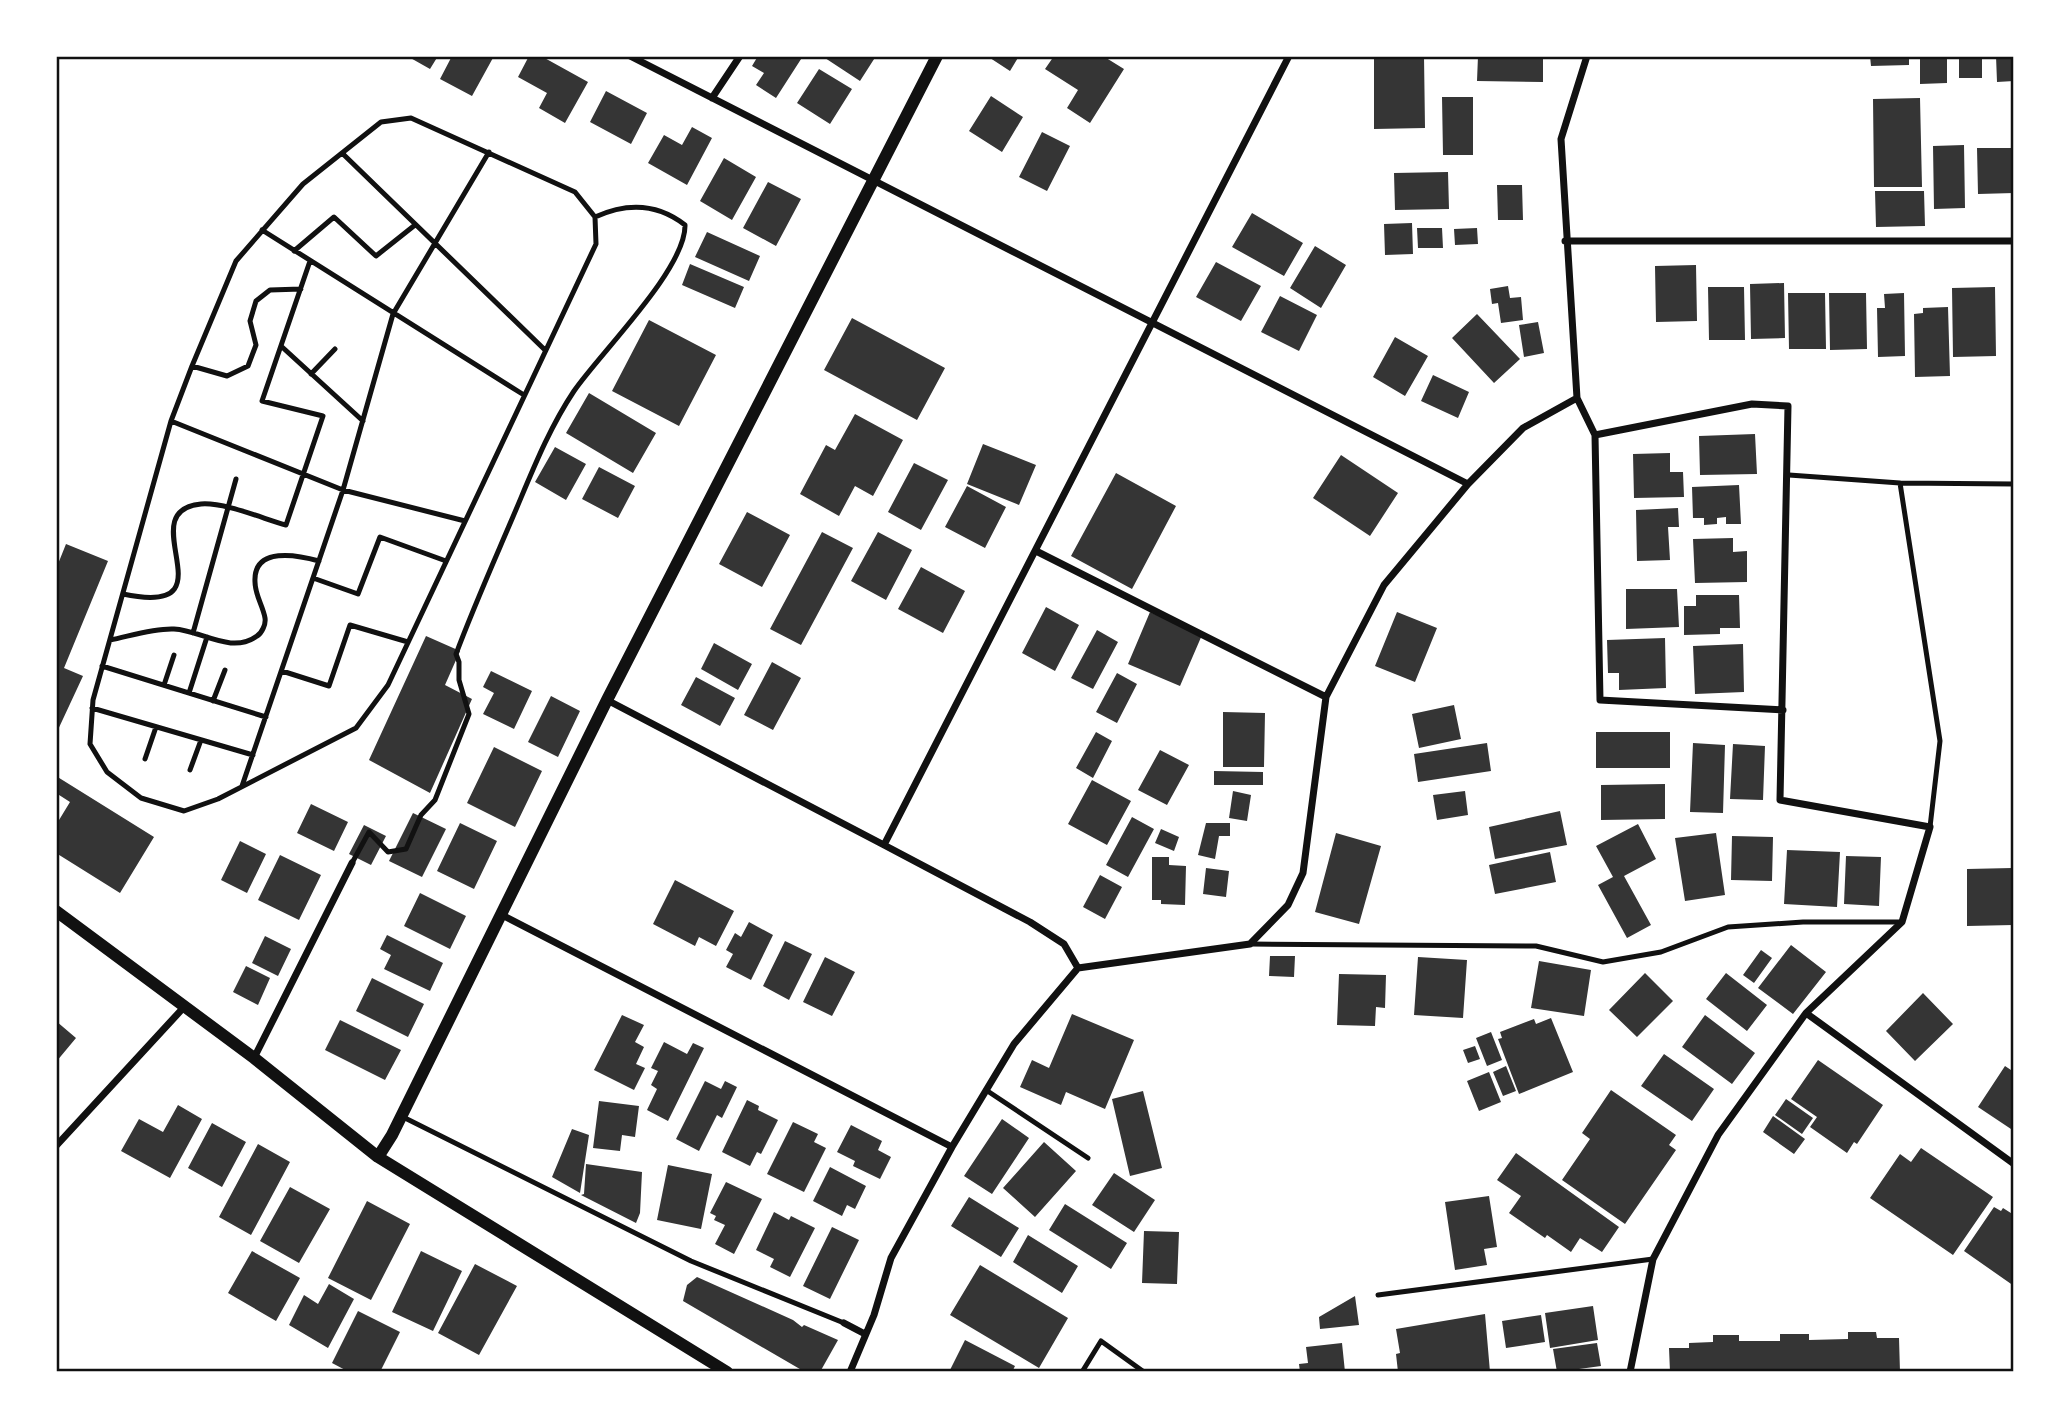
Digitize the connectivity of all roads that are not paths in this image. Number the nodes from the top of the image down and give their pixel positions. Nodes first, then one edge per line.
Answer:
1 (630, 56) edge
2 (740, 56) edge
3 (937, 56) edge
4 (1289, 56) edge
5 (1587, 56) edge
6 (712, 98) junction
7 (489, 152) junction
8 (342, 153) junction
9 (873, 180) junction
10 (595, 217) junction
11 (415, 225) junction
12 (262, 230) junction
13 (1565, 241) junction
14 (2014, 241) edge
15 (433, 243) junction
16 (295, 251) junction
17 (310, 261) junction
18 (301, 289) junction
19 (393, 314) junction
20 (1150, 322) junction
21 (281, 346) junction
22 (335, 349) dead end
23 (545, 350) junction
24 (192, 366) junction
25 (311, 374) junction
26 (524, 395) junction
27 (1577, 398) junction
28 (171, 421) junction
29 (363, 421) junction
30 (1595, 435) junction
31 (303, 474) junction
32 (1789, 475) junction
33 (236, 480) dead end
34 (1900, 483) junction
35 (1468, 484) junction
36 (2014, 484) edge
37 (343, 490) junction
38 (227, 509) junction
39 (465, 521) junction
40 (1038, 552) junction
41 (319, 561) junction
42 (446, 561) junction
43 (313, 578) junction
44 (123, 594) junction
45 (193, 633) junction
46 (207, 638) junction
47 (110, 640) junction
48 (408, 642) junction
49 (174, 655) dead end
50 (102, 666) junction
51 (225, 670) dead end
52 (282, 671) junction
53 (164, 685) junction
54 (189, 693) junction
55 (1326, 697) junction
56 (607, 700) junction
57 (213, 701) junction
58 (92, 708) junction
59 (1783, 710) junction
60 (266, 717) junction
61 (156, 727) junction
62 (201, 740) junction
63 (253, 755) junction
64 (145, 759) dead end
65 (190, 770) dead end
66 (242, 786) junction
67 (1930, 827) junction
68 (884, 845) junction
69 (352, 863) joint
70 (56, 911) edge
71 (499, 913) junction
72 (1902, 922) junction
73 (1250, 944) junction
74 (1078, 968) junction
75 (185, 1006) junction
76 (1807, 1013) junction
77 (254, 1058) junction
78 (986, 1090) junction
79 (401, 1115) junction
80 (56, 1146) edge
81 (952, 1146) junction
82 (378, 1157) junction
83 (1088, 1158) dead end
84 (2014, 1164) edge
85 (1653, 1259) junction
86 (1378, 1295) dead end
87 (844, 1323) joint
88 (862, 1332) junction
89 (727, 1372) edge
90 (850, 1372) edge
91 (1082, 1372) edge
92 (1144, 1372) edge
93 (1630, 1372) edge

1 - 6 street
2 - 6 street
3 - 9 street
4 - 20 street
5 - 13 street
6 - 9 street
7 - 8 lane
7 - 10 lane
7 - 15 lane
8 - 11 lane
8 - 12 lane
9 - 20 street
9 - 56 street
10 - 23 lane
10 - 69 lane
11 - 15 lane
11 - 16 lane
12 - 16 lane
12 - 24 lane
13 - 14 street
13 - 27 street
15 - 19 lane
15 - 23 lane
16 - 17 lane
17 - 18 lane
17 - 19 lane
18 - 21 lane
18 - 24 lane
19 - 26 lane
19 - 29 lane
20 - 35 street
20 - 40 street
21 - 25 lane
21 - 31 lane
22 - 25 lane
23 - 26 lane
24 - 28 lane
25 - 29 lane
26 - 39 lane
27 - 30 street
27 - 35 street
28 - 31 lane
28 - 44 lane
29 - 37 lane
30 - 32 street
30 - 59 street
31 - 37 lane
31 - 38 lane
32 - 34 lane
32 - 59 street
33 - 38 lane
34 - 36 lane
34 - 67 lane
35 - 55 street
37 - 39 lane
37 - 41 lane
38 - 44 lane
38 - 45 lane
39 - 42 lane
40 - 55 street
40 - 68 street
41 - 43 lane
41 - 46 lane
42 - 43 lane
42 - 48 lane
43 - 52 lane
44 - 47 lane
45 - 46 lane
45 - 47 lane
46 - 54 lane
47 - 50 lane
48 - 52 lane
48 - 66 lane
49 - 53 lane
50 - 53 lane
50 - 58 lane
51 - 57 lane
52 - 60 lane
53 - 54 lane
54 - 57 lane
55 - 73 street
56 - 68 street
56 - 71 street
57 - 60 lane
58 - 61 lane
58 - 66 lane
59 - 67 street
60 - 63 lane
61 - 62 lane
61 - 64 lane
62 - 63 lane
62 - 65 lane
63 - 66 lane
67 - 72 street
68 - 74 street
69 - 77 street
70 - 75 street
71 - 79 street
71 - 81 street
72 - 73 lane
72 - 76 street
73 - 74 street
74 - 78 street
75 - 77 street
75 - 80 street
76 - 84 street
76 - 85 street
77 - 82 street
78 - 81 street
78 - 83 lane
79 - 82 street
79 - 87 lane
81 - 88 street
82 - 89 street
85 - 86 lane
85 - 93 street
87 - 88 street
88 - 90 street
91 - 92 lane

